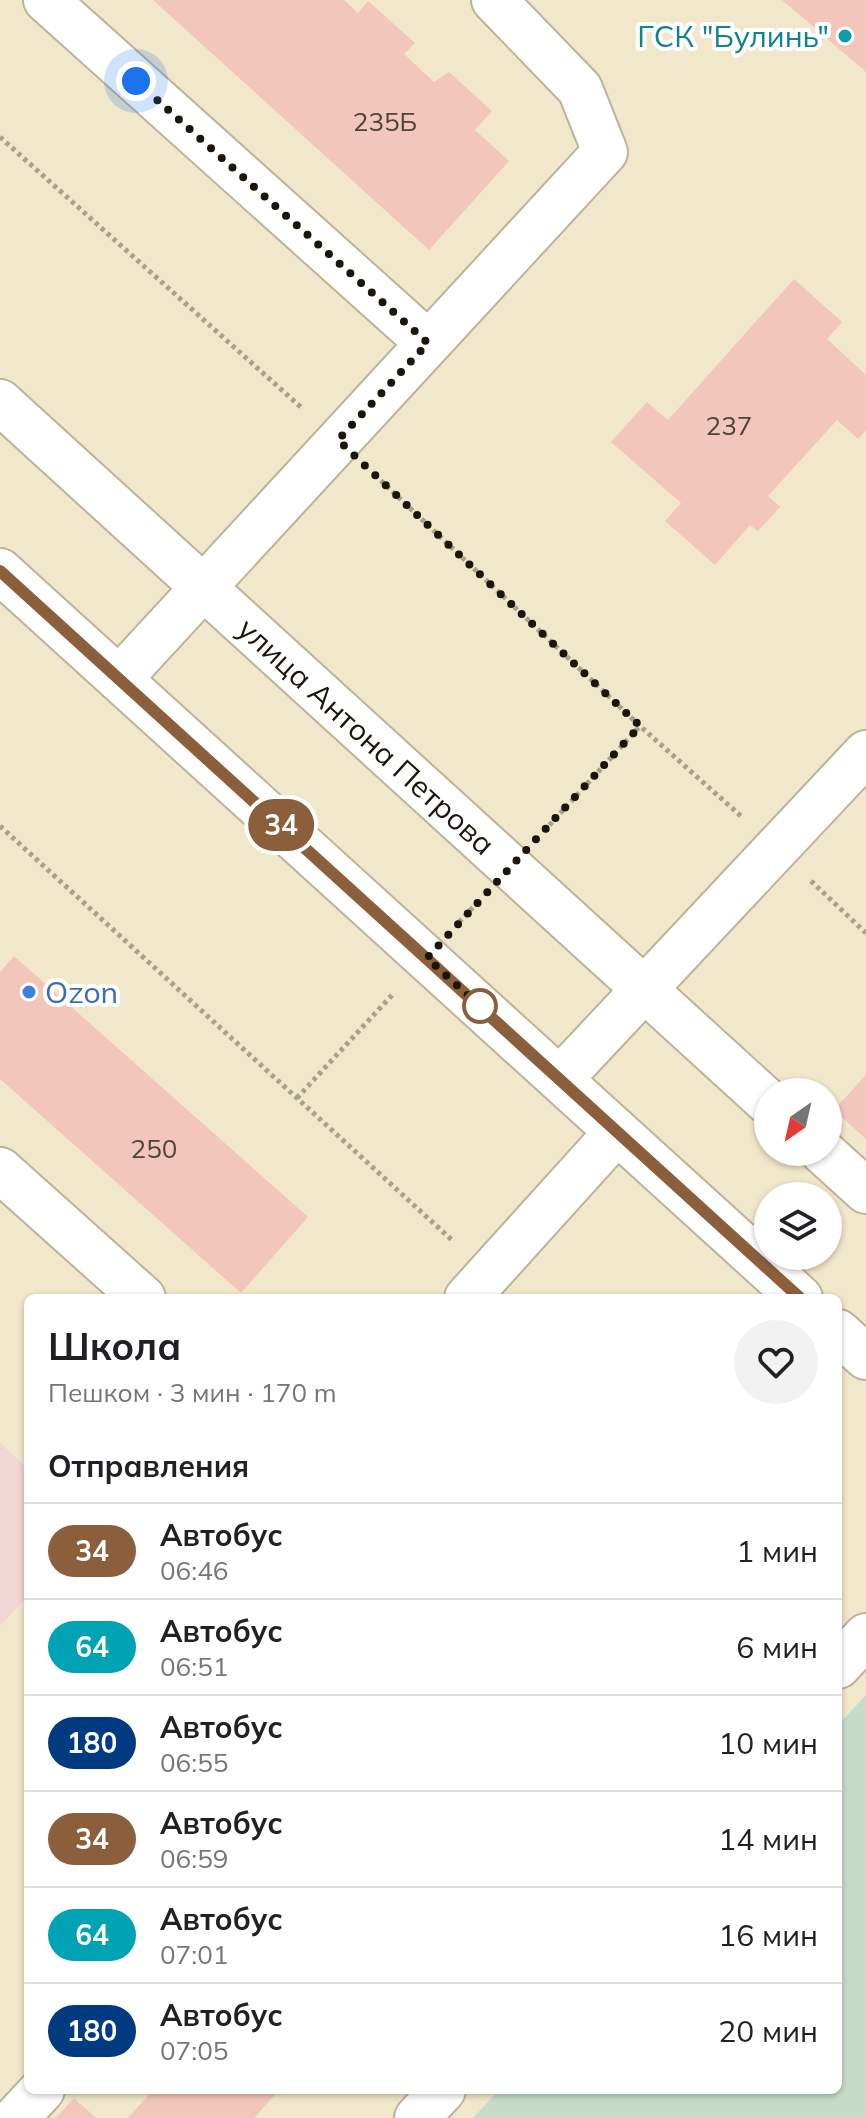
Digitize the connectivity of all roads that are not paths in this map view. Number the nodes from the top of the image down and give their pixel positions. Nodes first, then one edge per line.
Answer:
1 (46, 0) edge
2 (494, 0) edge
3 (428, 343) junction
4 (0, 402) edge
5 (0, 571) edge
6 (203, 586) junction
7 (119, 679) junction
8 (866, 753) edge
9 (643, 990) junction
10 (560, 1079) junction
11 (754, 1089) edge
12 (617, 1132) junction
13 (838, 1166) edge
14 (0, 1170) edge
15 (866, 1191) edge
16 (478, 1286) edge
17 (139, 1294) edge
18 (796, 1294) edge
19 (842, 1336) edge
20 (866, 1357) edge
21 (866, 1636) edge
22 (842, 1662) edge
23 (38, 2094) edge
24 (439, 2094) edge
25 (16, 2118) edge
26 (417, 2118) edge

1 - 3 street
2 - 3 street
3 - 6 street
4 - 6 street, улица Антона Петрова
5 - 7 street
6 - 7 street
6 - 9 street, улица Антона Петрова
7 - 10 street
8 - 9 street
9 - 10 street
9 - 11 street, улица Антона Петрова
10 - 12 street
12 - 16 street
12 - 18 street
13 - 15 street
14 - 17 street
19 - 20 street
21 - 22 street
23 - 25 street
24 - 26 street

